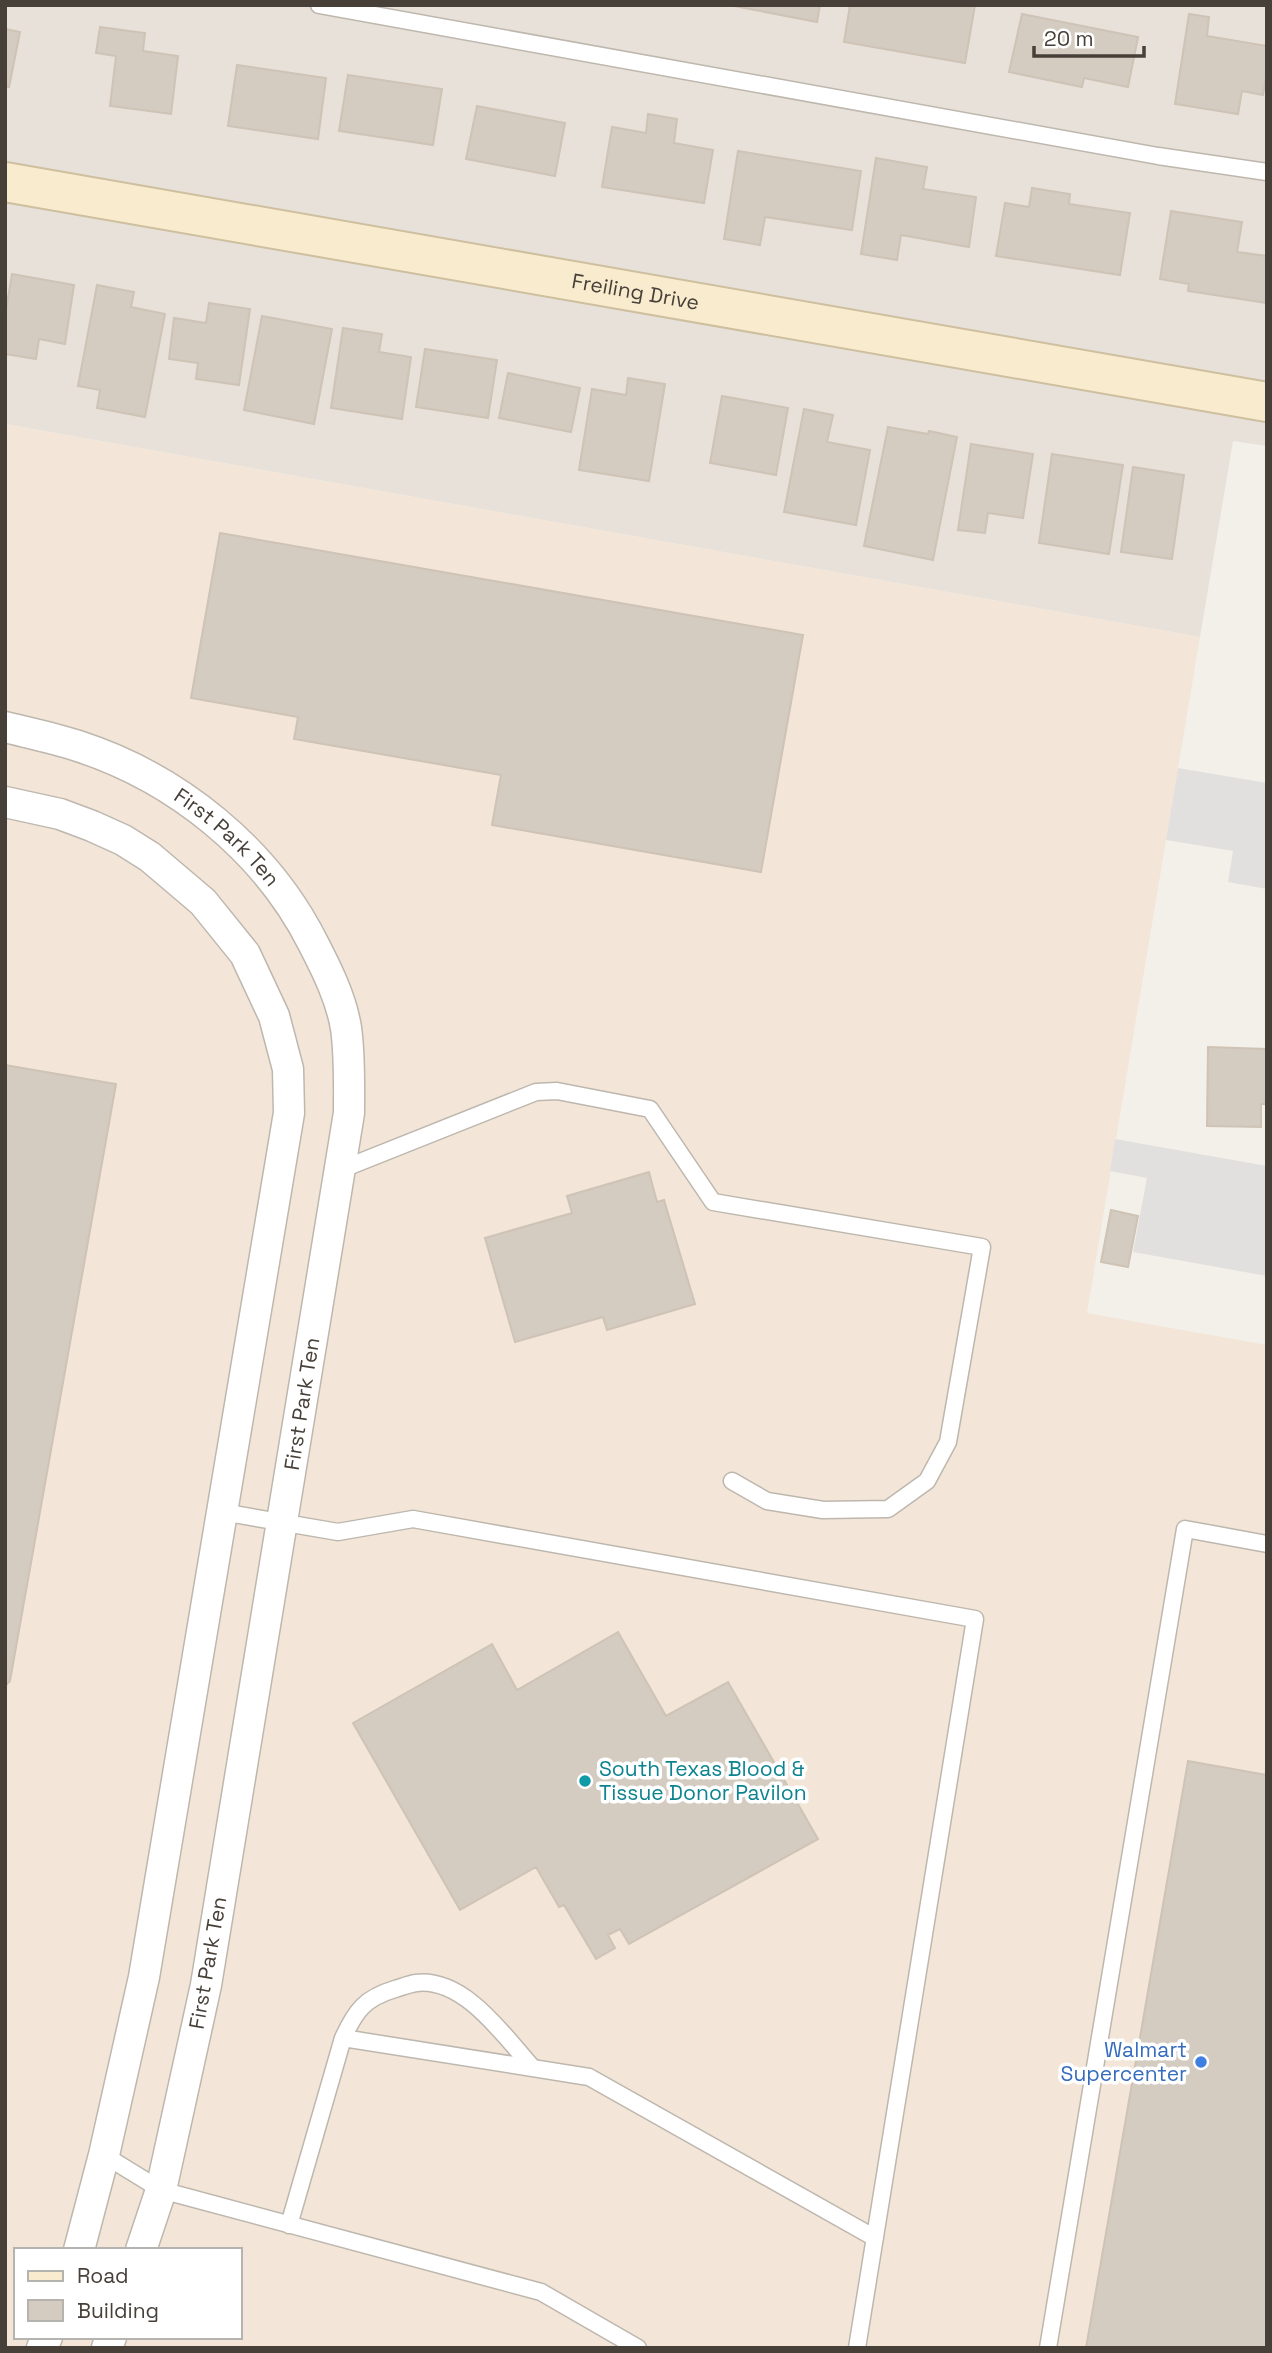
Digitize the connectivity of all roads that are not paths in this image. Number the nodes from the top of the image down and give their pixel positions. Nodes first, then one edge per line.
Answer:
1 (319, 5) edge
2 (1267, 172) edge
3 (5, 182) edge
4 (1267, 402) edge
5 (5, 727) edge
6 (5, 802) edge
7 (340, 1170) junction
8 (732, 1481) dead end
9 (222, 1512) junction
10 (282, 1522) junction
11 (1267, 1544) edge
12 (343, 2038) junction
13 (534, 2068) junction
14 (104, 2155) junction
15 (161, 2190) junction
16 (289, 2225) junction
17 (875, 2238) junction
18 (80, 2248) edge
19 (142, 2248) edge
20 (638, 2348) edge
21 (857, 2348) edge
22 (1048, 2348) edge

1 - 2 lane
3 - 4 street, Freiling Drive
5 - 7 street, First Park Ten
6 - 9 street
7 - 8 lane
7 - 10 street, First Park Ten
9 - 10 lane
9 - 14 street
10 - 15 street, First Park Ten
10 - 17 lane
11 - 22 lane
12 - 13 lane
12 - 13 lane
12 - 16 lane
13 - 17 lane
14 - 15 lane
14 - 18 street
15 - 16 lane
15 - 19 street, First Park Ten
16 - 20 lane
17 - 21 lane

